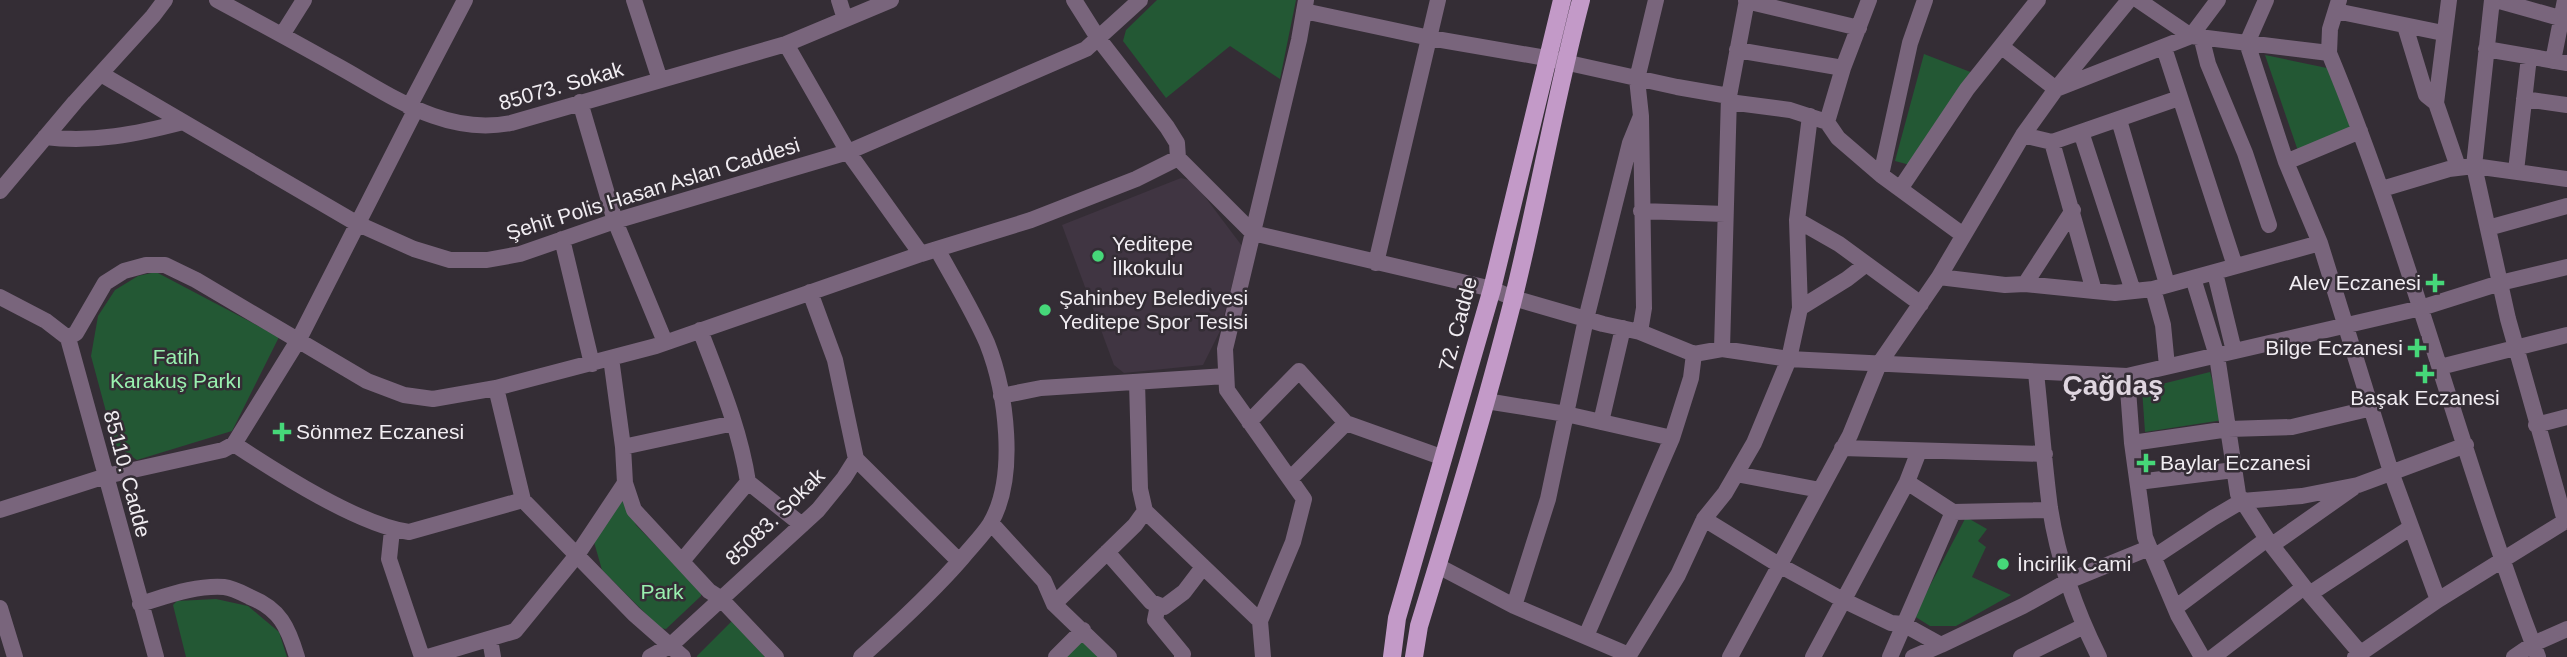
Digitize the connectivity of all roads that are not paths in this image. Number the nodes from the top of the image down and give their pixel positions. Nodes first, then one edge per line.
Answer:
1 (165, 0) edge
2 (217, 0) edge
3 (304, 0) edge
4 (465, 0) edge
5 (634, 0) edge
6 (839, 0) edge
7 (891, 0) edge
8 (1074, 0) edge
9 (1140, 0) edge
10 (1438, 0) edge
11 (1562, 0) edge
12 (1581, 0) edge
13 (1656, 0) edge
14 (1746, 0) edge
15 (1869, 0) edge
16 (1925, 0) edge
17 (2038, 0) edge
18 (2129, 0) edge
19 (2138, 0) edge
20 (2218, 0) edge
21 (2266, 0) edge
22 (2449, 0) edge
23 (2494, 0) edge
24 (2565, 0) edge
25 (1305, 5) edge
26 (2338, 6) edge
27 (845, 19) junction
28 (2564, 20) edge
29 (2406, 26) junction
30 (1859, 27) junction
31 (2444, 33) junction
32 (282, 35) junction
33 (2196, 36) junction
34 (1098, 38) junction
35 (1430, 38) junction
36 (2247, 43) junction
37 (786, 44) junction
38 (2002, 47) junction
39 (2164, 48) junction
40 (2486, 49) junction
41 (1737, 50) junction
42 (2329, 53) junction
43 (2529, 57) junction
44 (1546, 58) junction
45 (1565, 62) junction
46 (2560, 62) edge
47 (1843, 68) junction
48 (101, 74) junction
49 (1637, 79) junction
50 (660, 80) junction
51 (2056, 89) junction
52 (2179, 98) junction
53 (1729, 99) junction
54 (2524, 99) junction
55 (580, 102) junction
56 (2436, 103) junction
57 (2567, 105) edge
58 (412, 109) junction
59 (1641, 116) junction
60 (1810, 116) junction
61 (2119, 120) junction
62 (183, 122) junction
63 (1827, 122) junction
64 (2360, 131) junction
65 (2081, 132) junction
66 (2023, 135) junction
67 (45, 137) junction
68 (2052, 142) junction
69 (848, 152) junction
70 (1178, 158) junction
71 (2286, 162) junction
72 (2466, 167) junction
73 (2516, 171) junction
74 (1881, 175) junction
75 (2567, 178) edge
76 (1900, 190) junction
77 (2382, 190) junction
78 (0, 191) edge
79 (2567, 206) edge
80 (2073, 209) junction
81 (1641, 211) junction
82 (1725, 214) junction
83 (1797, 220) junction
84 (615, 221) junction
85 (356, 223) junction
86 (2269, 226) dead end
87 (2488, 228) junction
88 (1253, 233) junction
89 (1963, 235) junction
90 (562, 239) junction
91 (2320, 243) junction
92 (937, 249) junction
93 (921, 254) junction
94 (1376, 263) junction
95 (1866, 265) junction
96 (2235, 266) junction
97 (2567, 267) edge
98 (2215, 273) junction
99 (1939, 277) junction
100 (2193, 278) junction
101 (2500, 283) junction
102 (2025, 284) junction
103 (2160, 286) junction
104 (1492, 289) junction
105 (2094, 291) junction
106 (2133, 291) junction
107 (810, 292) junction
108 (0, 297) edge
109 (1513, 298) junction
110 (1921, 304) junction
111 (1800, 308) junction
112 (2421, 308) junction
113 (1586, 319) junction
114 (2344, 325) junction
115 (1623, 328) junction
116 (700, 330) junction
117 (1640, 332) junction
118 (2567, 335) edge
119 (68, 338) junction
120 (299, 339) junction
121 (665, 342) junction
122 (2518, 348) junction
123 (1722, 349) junction
124 (2234, 351) junction
125 (1693, 354) junction
126 (2217, 356) junction
127 (611, 358) junction
128 (1789, 359) junction
129 (592, 364) junction
130 (1879, 364) junction
131 (2167, 366) junction
132 (2440, 367) junction
133 (2036, 373) junction
134 (1226, 376) junction
135 (2127, 376) junction
136 (1137, 382) junction
137 (496, 388) junction
138 (1001, 396) junction
139 (1486, 401) junction
140 (2372, 408) junction
141 (1566, 414) junction
142 (2567, 417) edge
143 (1249, 422) junction
144 (1346, 422) junction
145 (1601, 422) junction
146 (734, 423) junction
147 (2536, 425) junction
148 (2229, 429) junction
149 (1672, 438) junction
150 (2132, 443) junction
151 (234, 444) junction
152 (2466, 445) junction
153 (623, 447) junction
154 (1842, 448) junction
155 (1919, 451) junction
156 (2045, 454) junction
157 (1444, 458) junction
158 (856, 459) junction
159 (2234, 470) junction
160 (2391, 472) junction
161 (1736, 474) junction
162 (106, 476) junction
163 (1290, 479) junction
164 (748, 482) junction
165 (1907, 482) junction
166 (2137, 482) junction
167 (625, 483) junction
168 (2358, 485) junction
169 (1820, 490) junction
170 (523, 500) junction
171 (2242, 501) junction
172 (0, 510) edge
173 (2050, 510) junction
174 (1145, 511) junction
175 (1953, 512) junction
176 (1704, 519) junction
177 (2566, 521) edge
178 (991, 523) junction
179 (802, 525) junction
180 (2410, 528) junction
181 (392, 530) junction
182 (2269, 542) junction
183 (1107, 552) junction
184 (2151, 552) junction
185 (577, 555) junction
186 (2503, 560) junction
187 (682, 561) junction
188 (959, 561) junction
189 (1779, 565) junction
190 (1438, 566) junction
191 (1203, 567) junction
192 (2068, 581) junction
193 (2308, 590) junction
194 (720, 598) junction
195 (1843, 600) junction
196 (2438, 600) junction
197 (140, 604) junction
198 (1054, 604) junction
199 (1158, 605) junction
200 (1514, 606) junction
201 (0, 608) edge
202 (2175, 608) junction
203 (1260, 621) junction
204 (1903, 624) junction
205 (2084, 626) junction
206 (2567, 629) edge
207 (1083, 631) junction
208 (1586, 636) junction
209 (490, 639) junction
210 (5, 641) edge
211 (671, 645) junction
212 (1941, 645) junction
213 (2536, 650) edge
214 (1392, 653) edge
215 (2358, 655) edge
216 (1629, 656) edge
217 (15, 657) edge
218 (156, 657) edge
219 (297, 657) edge
220 (422, 657) edge
221 (428, 657) edge
222 (494, 657) edge
223 (650, 657) edge
224 (683, 657) edge
225 (776, 657) edge
226 (861, 657) edge
227 (1056, 657) edge
228 (1109, 657) edge
229 (1182, 657) edge
230 (1263, 657) edge
231 (1412, 657) edge
232 (1730, 657) edge
233 (1813, 657) edge
234 (1890, 657) edge
235 (1913, 657) edge
236 (2021, 657) edge
237 (2099, 657) edge
238 (2202, 657) edge
239 (2213, 657) edge
240 (2514, 657) edge

1 - 48 street
2 - 32 street, 85073. Sokak
3 - 32 street
4 - 58 street
5 - 50 street
6 - 27 street
7 - 27 street, 85073. Sokak
8 - 34 street
9 - 34 street, Şehit Polis Hasan Aslan Caddesi
10 - 35 street
11 - 44 main road, 72. Cadde
12 - 45 main road
13 - 49 street
14 - 30 street
14 - 41 street
15 - 30 street
16 - 74 street
17 - 38 street
18 - 51 street
19 - 33 street
20 - 33 street
21 - 36 street
22 - 31 street
23 - 28 street
23 - 40 street
24 - 28 street
25 - 35 street
25 - 88 street
26 - 29 street
26 - 42 street
27 - 37 street, 85073. Sokak
28 - 46 street
29 - 31 street
29 - 56 street
30 - 47 street
31 - 56 street
32 - 58 street, 85073. Sokak
33 - 36 street
33 - 39 street
33 - 86 street
34 - 69 street, Şehit Polis Hasan Aslan Caddesi
34 - 70 street
35 - 44 street
35 - 94 street
36 - 42 street
36 - 71 street
37 - 50 street, 85073. Sokak
37 - 69 street
38 - 51 street
38 - 76 street
39 - 51 street
39 - 52 street
40 - 43 street
40 - 72 street
41 - 47 street
41 - 53 street
42 - 64 street
43 - 46 street
43 - 54 street
44 - 45 street
44 - 104 main road, 72. Cadde
45 - 49 street
45 - 109 main road
47 - 63 street
48 - 62 street, Şehit Polis Hasan Aslan Caddesi
48 - 67 street
49 - 53 street
49 - 59 street
50 - 55 street, 85073. Sokak
51 - 66 street
52 - 61 street
52 - 96 street
53 - 60 street
53 - 82 street
54 - 57 street
54 - 73 street
55 - 58 street, 85073. Sokak
55 - 84 street
56 - 72 street
58 - 85 street
59 - 81 street
59 - 113 street
60 - 63 street
60 - 83 street
61 - 65 street
61 - 103 street
62 - 67 street
62 - 85 street, Şehit Polis Hasan Aslan Caddesi
63 - 74 street
64 - 71 street
64 - 77 street
65 - 68 street
65 - 106 street
66 - 68 street
66 - 89 street
67 - 78 street
68 - 80 street
69 - 84 street, Şehit Polis Hasan Aslan Caddesi
69 - 93 street
70 - 88 street
70 - 92 street
71 - 91 street
72 - 73 street
72 - 77 street
72 - 87 street
73 - 75 street
74 - 76 street
76 - 89 street
77 - 112 street
79 - 87 street
80 - 102 street
80 - 105 street
81 - 82 street
81 - 117 street
82 - 123 street
83 - 95 street
83 - 111 street
84 - 90 street, Şehit Polis Hasan Aslan Caddesi
84 - 121 street
85 - 90 street, Şehit Polis Hasan Aslan Caddesi
85 - 120 street
87 - 101 street
88 - 94 street
88 - 134 street
89 - 99 street
90 - 129 street
91 - 96 street
91 - 114 street
92 - 93 street
92 - 138 street
93 - 107 street
94 - 104 street
95 - 110 street
95 - 111 street
96 - 98 street
97 - 101 street
98 - 100 street
98 - 124 street
99 - 102 street
99 - 110 street
100 - 103 street
100 - 126 street
101 - 112 street
101 - 122 street
102 - 105 street
103 - 106 street
103 - 131 street
104 - 109 street
104 - 157 main road, 72. Cadde
105 - 106 street
107 - 116 street
107 - 158 street
108 - 119 street
109 - 113 street
109 - 139 main road
110 - 130 street
111 - 128 street
112 - 114 street
112 - 132 street
113 - 115 street
113 - 141 street
114 - 124 street
114 - 140 street
115 - 117 street
115 - 145 street
116 - 121 street
116 - 146 street
117 - 125 street
118 - 122 street
119 - 120 street
119 - 162 street, 85110. Cadde
120 - 137 street
120 - 151 street
121 - 127 street
122 - 132 street
122 - 147 street
123 - 125 street
123 - 128 street
124 - 126 street
125 - 149 street
126 - 131 street
126 - 148 street
127 - 129 street
127 - 153 street
128 - 130 street
128 - 161 street
129 - 137 street
130 - 133 street
130 - 154 street
131 - 135 street
132 - 152 street
133 - 135 street
133 - 156 street
134 - 136 street
134 - 143 street
135 - 150 street
136 - 138 street
136 - 174 street
137 - 170 street
138 - 178 street
139 - 141 street
139 - 190 main road
140 - 148 street
140 - 160 street
141 - 145 street
141 - 200 street
142 - 147 street
143 - 144 street
143 - 163 street
144 - 157 street
144 - 163 street
145 - 149 street
146 - 153 street
146 - 164 street
147 - 177 street
148 - 150 street
148 - 159 street
149 - 208 street
150 - 166 street
151 - 162 street
151 - 181 street
152 - 160 street
152 - 186 street
153 - 167 street
154 - 155 street
154 - 169 street
155 - 156 street
155 - 165 street
156 - 173 street
157 - 214 main road, 72. Cadde
158 - 179 street, 85083. Sokak
158 - 188 street
159 - 166 street
159 - 171 street
160 - 168 street
160 - 180 street
161 - 169 street
161 - 176 street
162 - 172 street
162 - 197 street, 85110. Cadde
163 - 203 street
164 - 179 street
164 - 187 street
165 - 175 street
165 - 195 street
166 - 184 street
167 - 185 street
167 - 187 street
168 - 171 street
168 - 182 street
169 - 189 street
170 - 181 street
170 - 185 street
171 - 182 street
171 - 184 street
173 - 175 street
173 - 192 street
174 - 183 street
174 - 191 street
175 - 204 street
176 - 189 street
176 - 216 street
177 - 186 street
178 - 188 street
178 - 198 street
179 - 194 street, 85083. Sokak
180 - 193 street
180 - 196 street
181 - 220 street
182 - 193 street
182 - 202 street
183 - 198 street
183 - 199 street
184 - 192 street
184 - 202 street
185 - 209 street
185 - 211 street
186 - 196 street
186 - 213 street
187 - 194 street
188 - 226 street
189 - 195 street
189 - 232 street
190 - 200 street
190 - 231 main road
191 - 199 street
191 - 203 street
192 - 205 street
192 - 212 street
193 - 215 street
193 - 239 street
194 - 211 street, 85083. Sokak
194 - 225 street
195 - 204 street
195 - 233 street
196 - 215 street
197 - 218 street, 85110. Cadde
197 - 219 street
198 - 207 street
199 - 229 street
200 - 208 street
201 - 210 street
202 - 238 street
203 - 230 street
204 - 212 street
204 - 234 street
205 - 236 street
205 - 237 street
206 - 213 street
207 - 227 street
207 - 228 street
208 - 216 street
209 - 221 street
209 - 222 street
210 - 217 street
211 - 223 street, 85083. Sokak
211 - 224 street
212 - 235 street
213 - 240 street
214 - 231 main road

